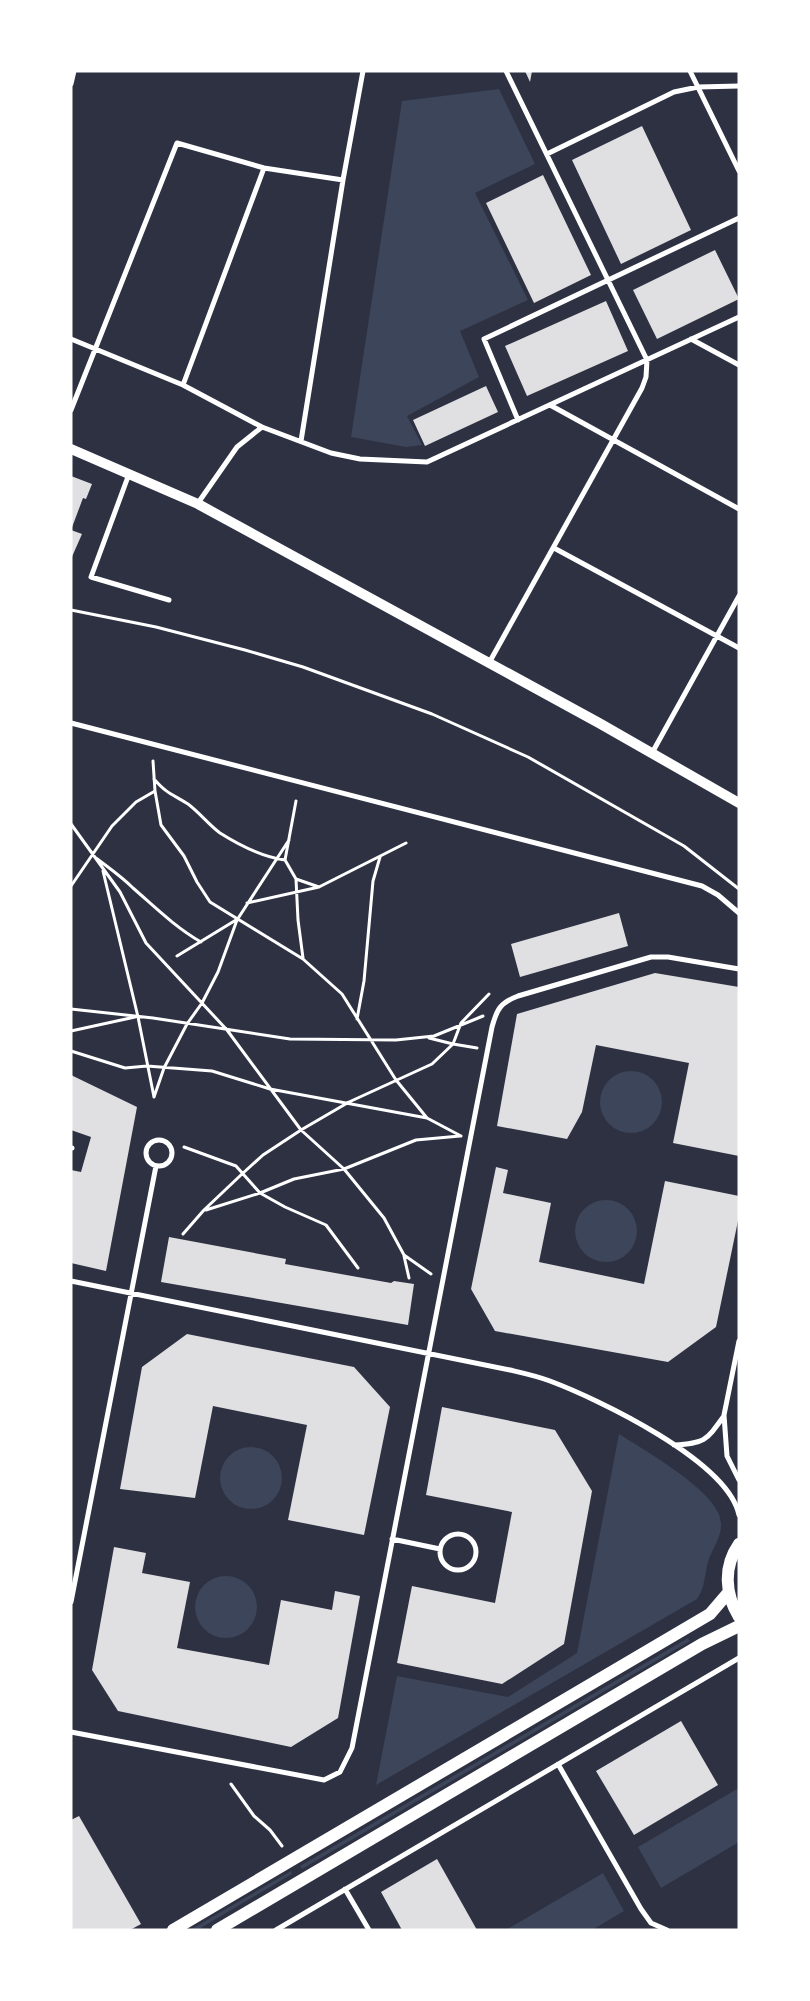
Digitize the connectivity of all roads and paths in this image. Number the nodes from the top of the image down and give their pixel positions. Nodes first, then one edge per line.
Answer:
1 (74, 71) edge
2 (363, 71) edge
3 (506, 71) edge
4 (690, 71) edge
5 (71, 84) edge
6 (739, 86) edge
7 (698, 88) junction
8 (547, 154) junction
9 (264, 168) junction
10 (739, 171) edge
11 (343, 180) junction
12 (739, 218) edge
13 (609, 280) junction
14 (739, 317) edge
15 (71, 339) edge
16 (691, 339) junction
17 (95, 348) junction
18 (647, 360) junction
19 (739, 365) edge
20 (183, 385) junction
21 (550, 405) junction
22 (71, 410) edge
23 (518, 420) junction
24 (262, 428) junction
25 (301, 440) junction
26 (614, 441) junction
27 (71, 449) edge
28 (129, 474) junction
29 (198, 504) junction
30 (739, 509) edge
31 (554, 548) junction
32 (739, 596) edge
33 (169, 600) dead end
34 (71, 610) edge
35 (716, 636) junction
36 (739, 648) edge
37 (488, 664) junction
38 (71, 723) edge
39 (652, 754) junction
40 (152, 761) dead end
41 (154, 778) junction
42 (155, 791) junction
43 (296, 801) dead end
44 (739, 803) edge
45 (71, 824) edge
46 (289, 840) junction
47 (406, 843) dead end
48 (92, 855) junction
49 (380, 857) junction
50 (276, 859) junction
51 (285, 860) junction
52 (102, 868) junction
53 (296, 879) junction
54 (71, 886) edge
55 (319, 887) junction
56 (739, 889) edge
57 (296, 892) junction
58 (246, 904) junction
59 (739, 913) edge
60 (237, 920) junction
61 (201, 942) junction
62 (178, 956) dead end
63 (303, 959) junction
64 (739, 969) edge
65 (490, 994) dead end
66 (202, 1003) junction
67 (71, 1009) edge
68 (483, 1016) dead end
69 (138, 1017) junction
70 (357, 1020) junction
71 (461, 1023) junction
72 (187, 1024) junction
73 (227, 1030) junction
74 (71, 1031) edge
75 (426, 1037) junction
76 (369, 1039) junction
77 (453, 1044) junction
78 (477, 1048) dead end
79 (71, 1051) edge
80 (147, 1066) junction
81 (164, 1068) junction
82 (396, 1080) junction
83 (270, 1089) junction
84 (349, 1102) junction
85 (427, 1118) junction
86 (301, 1130) junction
87 (184, 1147) dead end
88 (156, 1166) junction
89 (344, 1169) junction
90 (242, 1174) junction
91 (260, 1192) junction
92 (204, 1210) junction
93 (183, 1234) dead end
94 (404, 1255) junction
95 (358, 1268) dead end
96 (431, 1274) dead end
97 (409, 1278) dead end
98 (71, 1281) edge
99 (131, 1294) junction
100 (739, 1341) edge
101 (428, 1353) junction
102 (724, 1415) junction
103 (674, 1445) junction
104 (739, 1480) edge
105 (739, 1515) edge
106 (392, 1539) junction
107 (739, 1544) edge
108 (440, 1549) junction
109 (728, 1593) junction
110 (71, 1602) edge
111 (739, 1617) edge
112 (739, 1626) edge
113 (739, 1658) edge
114 (71, 1732) edge
115 (558, 1764) junction
116 (231, 1784) dead end
117 (282, 1846) dead end
118 (345, 1889) junction
119 (173, 1930) edge
120 (217, 1930) edge
121 (276, 1930) edge
122 (368, 1930) edge
123 (667, 1930) edge

1 - 5 street
2 - 11 street
3 - 8 street
4 - 7 street
6 - 7 street
7 - 8 street
7 - 10 street
8 - 13 street
9 - 11 street
9 - 17 street
9 - 20 street
11 - 25 street
12 - 13 street
13 - 18 street
13 - 23 street
14 - 16 street
15 - 17 street
16 - 18 street
16 - 19 street
17 - 20 street
17 - 22 street
18 - 21 street
18 - 26 street
20 - 24 street
21 - 23 street
21 - 26 street
23 - 25 street
24 - 25 street
24 - 29 street
26 - 30 street
26 - 31 street
27 - 28 main road
28 - 29 main road
28 - 33 street
29 - 37 main road
31 - 35 street
31 - 37 street
32 - 35 street
34 - 56 path
35 - 36 street
35 - 39 street
37 - 39 main road
38 - 59 street
39 - 44 main road
40 - 41 path
41 - 42 path
41 - 50 path
42 - 48 path
42 - 60 path
43 - 46 path
45 - 48 path
46 - 50 path
46 - 51 path
47 - 49 path
48 - 52 path
48 - 54 path
48 - 61 path
49 - 55 path
49 - 70 path
50 - 51 path
50 - 58 path
51 - 53 path
52 - 66 path
52 - 69 path
53 - 55 path
53 - 57 path
55 - 57 path
57 - 58 path
57 - 63 path
58 - 60 path
60 - 61 path
60 - 63 path
60 - 66 path
61 - 62 path
63 - 70 path
64 - 101 street
65 - 71 path
66 - 72 path
66 - 73 path
67 - 69 path
68 - 71 path
69 - 72 path
69 - 74 path
69 - 80 path
70 - 76 path
71 - 75 path
71 - 77 path
72 - 73 path
72 - 81 path
73 - 76 path
73 - 83 path
75 - 76 path
75 - 77 path
76 - 82 path
77 - 78 path
77 - 82 path
79 - 80 path
80 - 81 path
80 - 81 path
81 - 83 path
82 - 84 path
82 - 85 path
83 - 84 path
83 - 86 path
84 - 85 path
84 - 86 path
85 - 89 path
86 - 89 path
86 - 90 path
87 - 90 path
88 - 88 street
88 - 99 street
89 - 91 path
89 - 94 path
90 - 91 path
90 - 92 path
91 - 92 path
91 - 95 path
92 - 93 path
94 - 96 path
94 - 97 path
98 - 99 street
99 - 101 street
99 - 110 street
100 - 102 street
101 - 103 street
101 - 106 street
102 - 103 street
102 - 104 street
103 - 105 street
106 - 108 street
106 - 114 street
107 - 109 main road
108 - 108 street
109 - 111 main road
109 - 119 main road
112 - 120 main road
113 - 115 street
115 - 118 street
115 - 123 street
116 - 117 path
118 - 121 street
118 - 122 street

